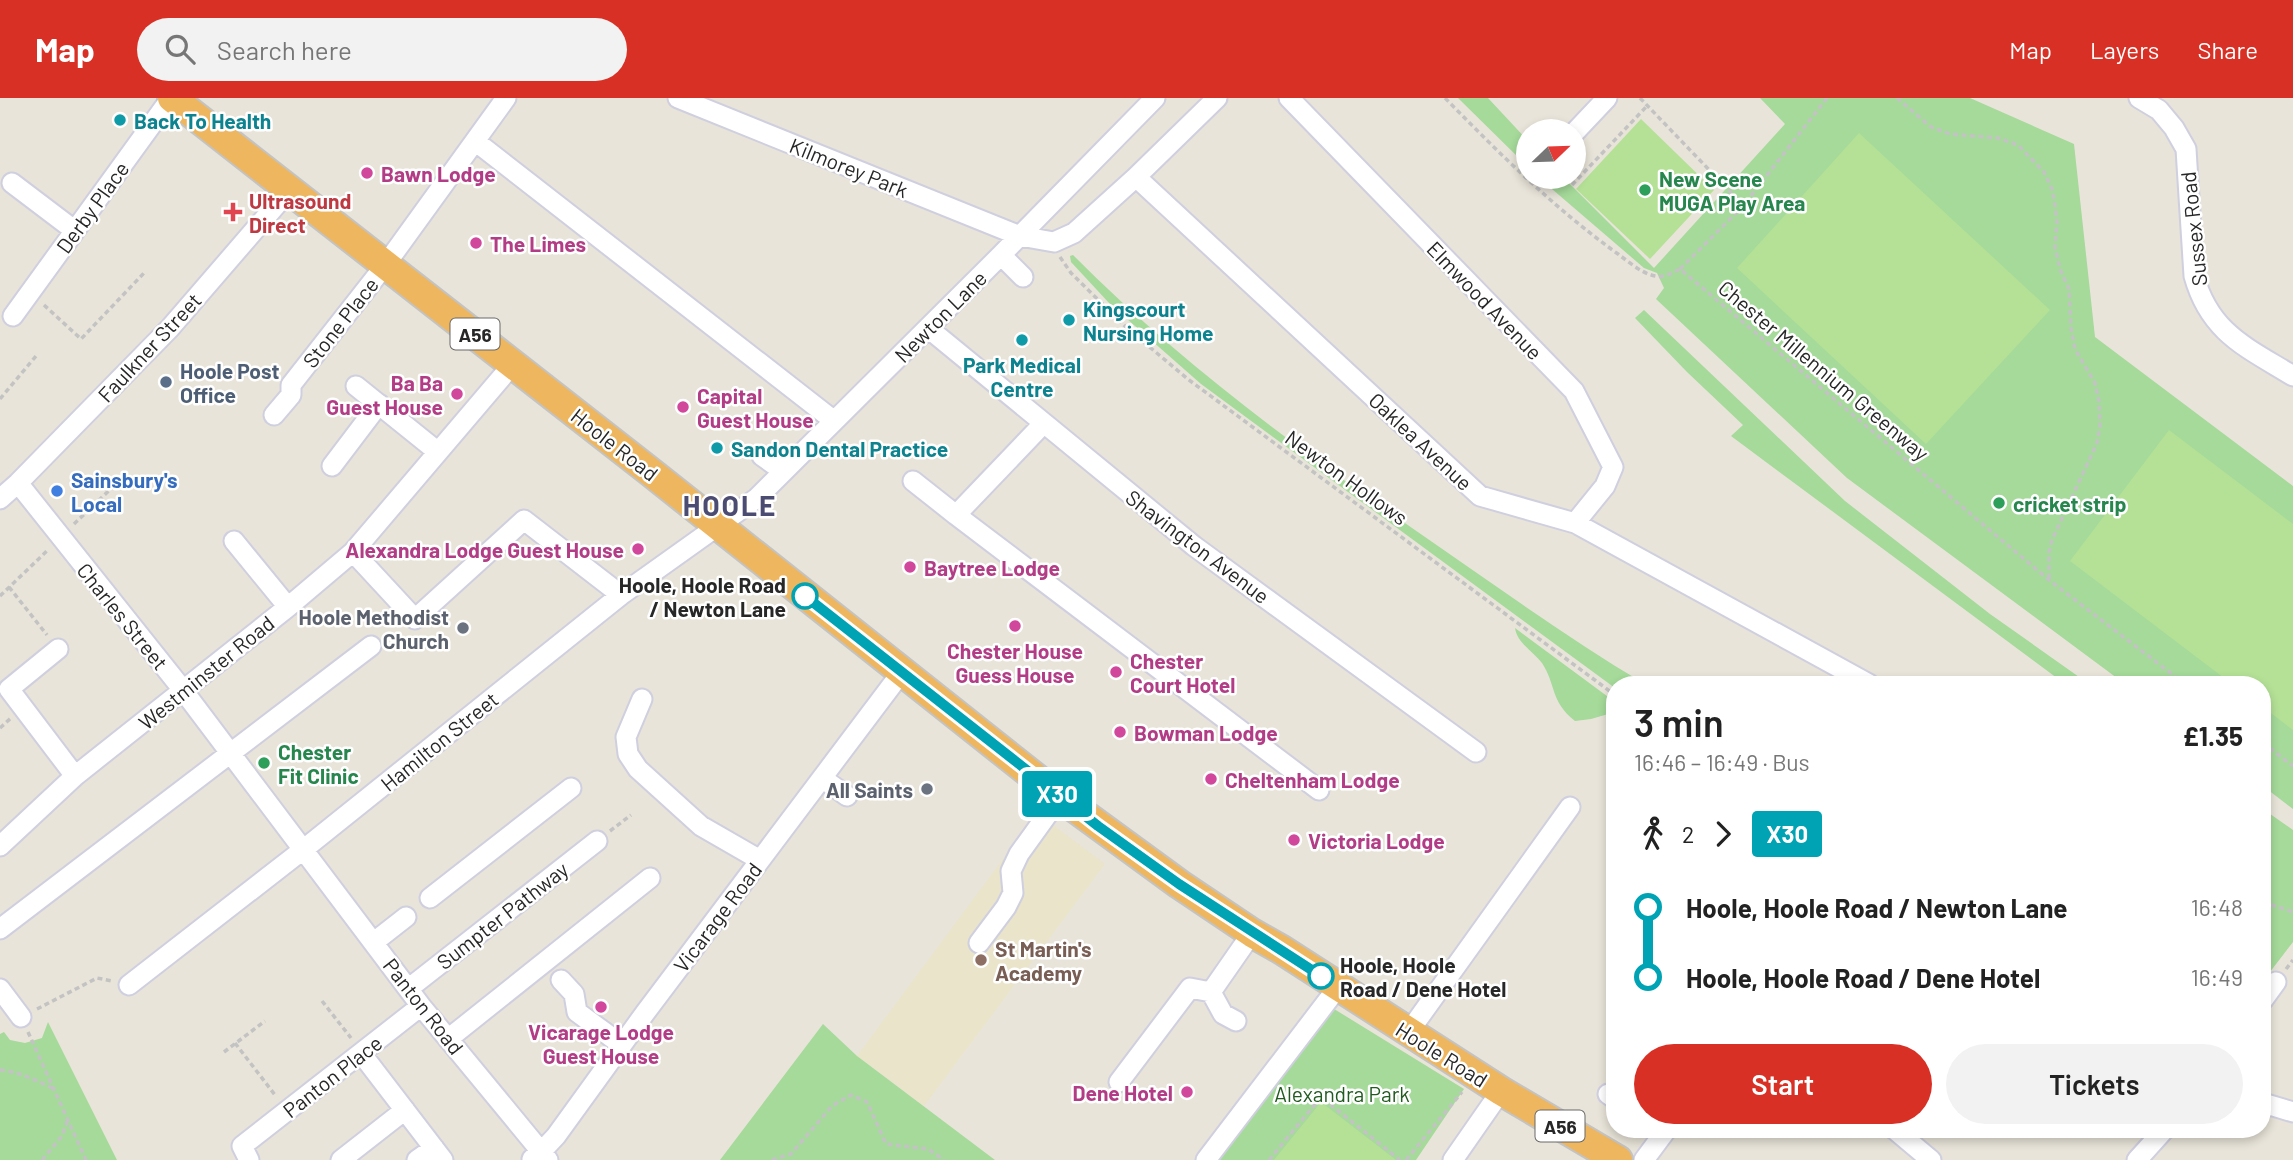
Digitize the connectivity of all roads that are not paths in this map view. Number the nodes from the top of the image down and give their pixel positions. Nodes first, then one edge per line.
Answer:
1 (171, 98) edge
2 (506, 98) edge
3 (678, 98) edge
4 (1155, 98) edge
5 (1217, 98) edge
6 (1289, 98) edge
7 (1607, 98) edge
8 (2139, 98) edge
9 (1586, 120) edge
10 (475, 141) junction
11 (1136, 177) junction
12 (12, 183) dead end
13 (290, 189) junction
14 (75, 230) junction
15 (1020, 236) junction
16 (1001, 255) junction
17 (386, 264) junction
18 (1023, 277) dead end
19 (13, 316) dead end
20 (928, 328) junction
21 (513, 363) junction
22 (2293, 376) edge
23 (356, 386) dead end
24 (379, 404) junction
25 (274, 415) dead end
26 (833, 420) junction
27 (1043, 424) junction
28 (438, 452) junction
29 (762, 456) dead end
30 (332, 466) dead end
31 (783, 471) junction
32 (913, 481) dead end
33 (18, 483) junction
34 (0, 499) edge
35 (956, 515) junction
36 (1575, 523) junction
37 (718, 526) junction
38 (234, 541) dead end
39 (353, 552) junction
40 (621, 594) junction
41 (288, 607) junction
42 (371, 646) dead end
43 (58, 649) road end
44 (901, 673) junction
45 (1854, 676) edge
46 (183, 691) junction
47 (642, 699) dead end
48 (1476, 752) dead end
49 (229, 753) junction
50 (75, 776) junction
51 (822, 778) junction
52 (571, 788) dead end
53 (1319, 790) dead end
54 (848, 796) dead end
55 (1060, 797) junction
56 (1570, 807) dead end
57 (597, 841) road end
58 (0, 846) edge
59 (304, 849) junction
60 (760, 860) junction
61 (650, 878) dead end
62 (430, 898) dead end
63 (406, 917) dead end
64 (0, 929) edge
65 (1252, 933) junction
66 (374, 942) junction
67 (979, 943) dead end
68 (561, 981) dead end
69 (2276, 982) dead end
70 (129, 985) road end
71 (1338, 988) junction
72 (0, 989) edge
73 (408, 989) junction
74 (2271, 989) edge
75 (1211, 992) junction
76 (421, 1006) junction
77 (21, 1017) road end
78 (1236, 1021) dead end
79 (1408, 1033) junction
80 (448, 1039) junction
81 (622, 1045) junction
82 (361, 1053) junction
83 (1119, 1082) dead end
84 (1501, 1091) junction
85 (2271, 1105) edge
86 (405, 1110) junction
87 (2293, 1112) edge
88 (1660, 1138) edge
89 (1905, 1138) edge
90 (2157, 1138) edge
91 (246, 1153) edge
92 (439, 1154) edge
93 (540, 1158) edge
94 (341, 1160) edge
95 (417, 1160) edge
96 (1206, 1160) edge
97 (1453, 1160) edge
98 (1618, 1160) edge
99 (1644, 1160) edge
100 (1931, 1160) edge
101 (2137, 1160) edge

1 - 13 highway, Hoole Road / A56
1 - 14 street, Derby Place
2 - 10 street, Stone Place
3 - 15 street, Kilmorey Park
4 - 15 street, Newton Lane
5 - 11 street
6 - 36 street, Elmwood Avenue
7 - 9 street
8 - 22 street, Sussex Road
10 - 17 street, Stone Place
10 - 26 street
11 - 15 street
11 - 36 street, Oaklea Avenue
12 - 14 street
13 - 17 highway, Hoole Road / A56
13 - 33 street, Faulkner Street
14 - 19 street, Derby Place
15 - 16 street, Newton Lane
16 - 18 street
16 - 20 street, Newton Lane
17 - 21 highway, Hoole Road / A56
17 - 25 street, Stone Place
20 - 26 street, Newton Lane
20 - 27 street, Shavington Avenue
21 - 28 street, Westminster Road
21 - 37 highway, Hoole Road / A56
23 - 24 street
24 - 28 street
24 - 30 street
26 - 31 street, Newton Lane
27 - 35 street
27 - 48 street, Shavington Avenue
28 - 39 street, Westminster Road
29 - 31 street
31 - 37 street, Newton Lane
32 - 35 street
33 - 34 street, Faulkner Street
33 - 46 street, Charles Street
35 - 53 street
36 - 45 street, Oaklea Avenue
37 - 40 street, Hamilton Street
37 - 44 highway, Hoole Road / A56
38 - 41 street
39 - 40 street
39 - 41 street, Westminster Road
40 - 59 street, Hamilton Street
41 - 46 street, Westminster Road
42 - 49 street
43 - 50 street
44 - 51 street, Vicarage Road
44 - 55 highway, Hoole Road / A56
46 - 49 street, Charles Street
46 - 50 street, Westminster Road
47 - 60 street
49 - 59 street, Charles Street
49 - 64 street
50 - 58 street, Westminster Road
51 - 54 street
51 - 60 street, Vicarage Road
52 - 62 street
55 - 65 highway, Hoole Road / A56
55 - 67 street
56 - 79 street
57 - 73 street, Sumpter Pathway
59 - 66 street, Panton Road
59 - 70 street, Hamilton Street
60 - 81 street, Vicarage Road
61 - 80 street
63 - 66 street
65 - 71 highway, Hoole Road / A56
65 - 75 street
66 - 73 street, Panton Road
68 - 81 street
69 - 74 street
71 - 79 highway, Hoole Road / A56
71 - 96 street
72 - 77 street
73 - 76 street, Panton Road
75 - 78 street
75 - 83 street
76 - 80 street, Panton Road
76 - 82 street, Panton Place
79 - 84 highway, Hoole Road / A56
80 - 93 street, Panton Road
81 - 93 street, Vicarage Road
82 - 86 street
82 - 91 street, Panton Place
84 - 97 street
84 - 98 highway, Hoole Road / A56
85 - 87 street
86 - 92 street
86 - 94 street
88 - 99 street
89 - 100 street
90 - 101 street
92 - 95 street

